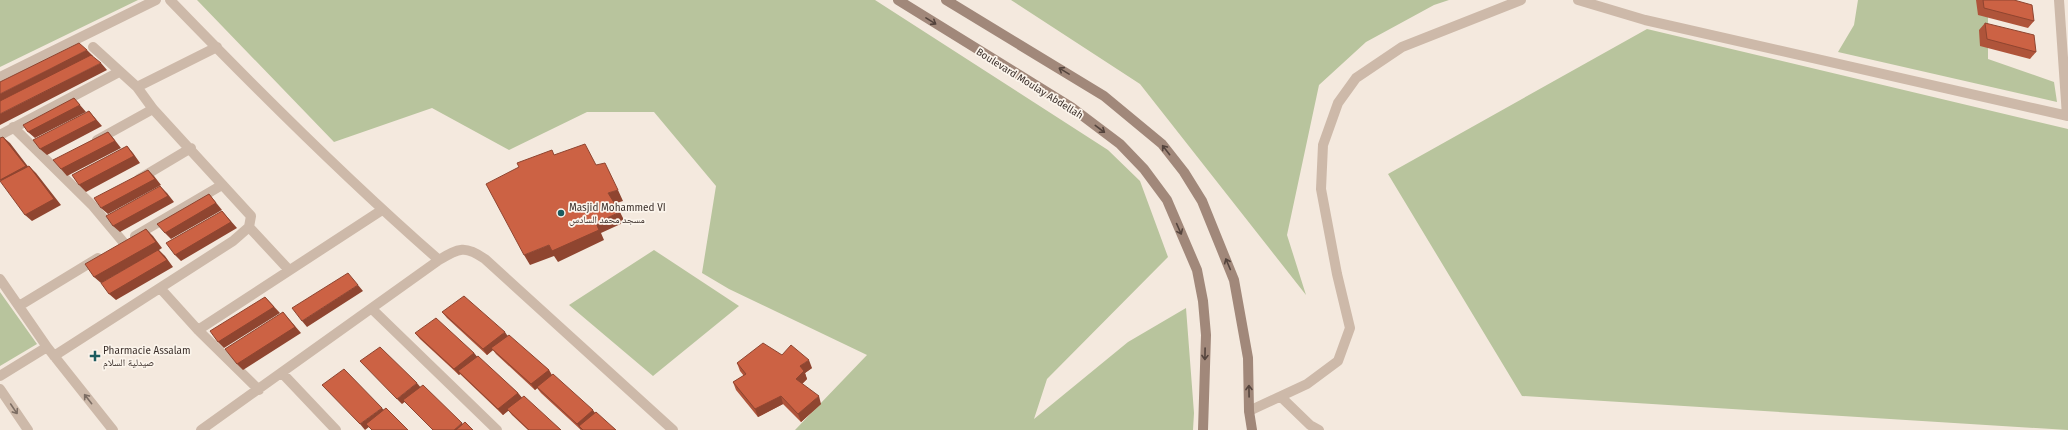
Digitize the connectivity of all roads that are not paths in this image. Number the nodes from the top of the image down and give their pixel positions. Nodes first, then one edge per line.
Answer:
1 (156, 0) edge
2 (170, 0) edge
3 (898, 0) edge
4 (946, 0) edge
5 (1521, 0) edge
6 (1578, 0) edge
7 (2059, 0) edge
8 (93, 47) dead end
9 (217, 47) junction
10 (119, 72) junction
11 (0, 77) edge
12 (136, 87) junction
13 (153, 109) junction
14 (2068, 116) edge
15 (13, 127) junction
16 (0, 135) edge
17 (92, 143) edge
18 (191, 148) junction
19 (132, 183) edge
20 (222, 185) junction
21 (382, 210) junction
22 (249, 227) junction
23 (104, 255) edge
24 (439, 260) junction
25 (289, 270) junction
26 (0, 279) edge
27 (160, 288) junction
28 (19, 306) junction
29 (372, 310) junction
30 (198, 330) junction
31 (51, 352) junction
32 (282, 373) junction
33 (0, 376) edge
34 (0, 388) edge
35 (259, 390) junction
36 (1281, 396) junction
37 (1249, 411) junction
38 (28, 430) edge
39 (113, 430) edge
40 (201, 430) edge
41 (335, 430) edge
42 (497, 430) edge
43 (673, 430) edge
44 (1203, 430) edge
45 (1252, 430) edge
46 (1320, 430) edge

1 - 11 street
2 - 9 street
3 -> 44 main road, Boulevard Moulay Abdellah
37 -> 4 main road
5 - 36 street
6 - 14 street
7 - 14 street
8 - 10 street
9 - 12 street
9 - 21 street
10 - 12 street
10 - 15 street
12 - 13 street
13 - 17 street
13 - 18 street
15 - 16 street
15 - 20 street
18 - 19 street
18 - 20 street
20 - 22 street
21 - 24 street
21 - 25 street
22 - 25 street
22 - 27 street
23 - 28 street
24 - 29 street
24 - 43 street
25 - 30 street
26 - 28 street
27 - 30 street
27 - 31 street
28 - 31 street
29 - 32 street
29 - 42 street
30 - 35 street
31 - 33 street
39 -> 31 street
32 - 35 street
32 - 41 street
34 -> 38 street
35 - 40 street
36 - 37 street
36 - 46 street
37 - 45 main road

